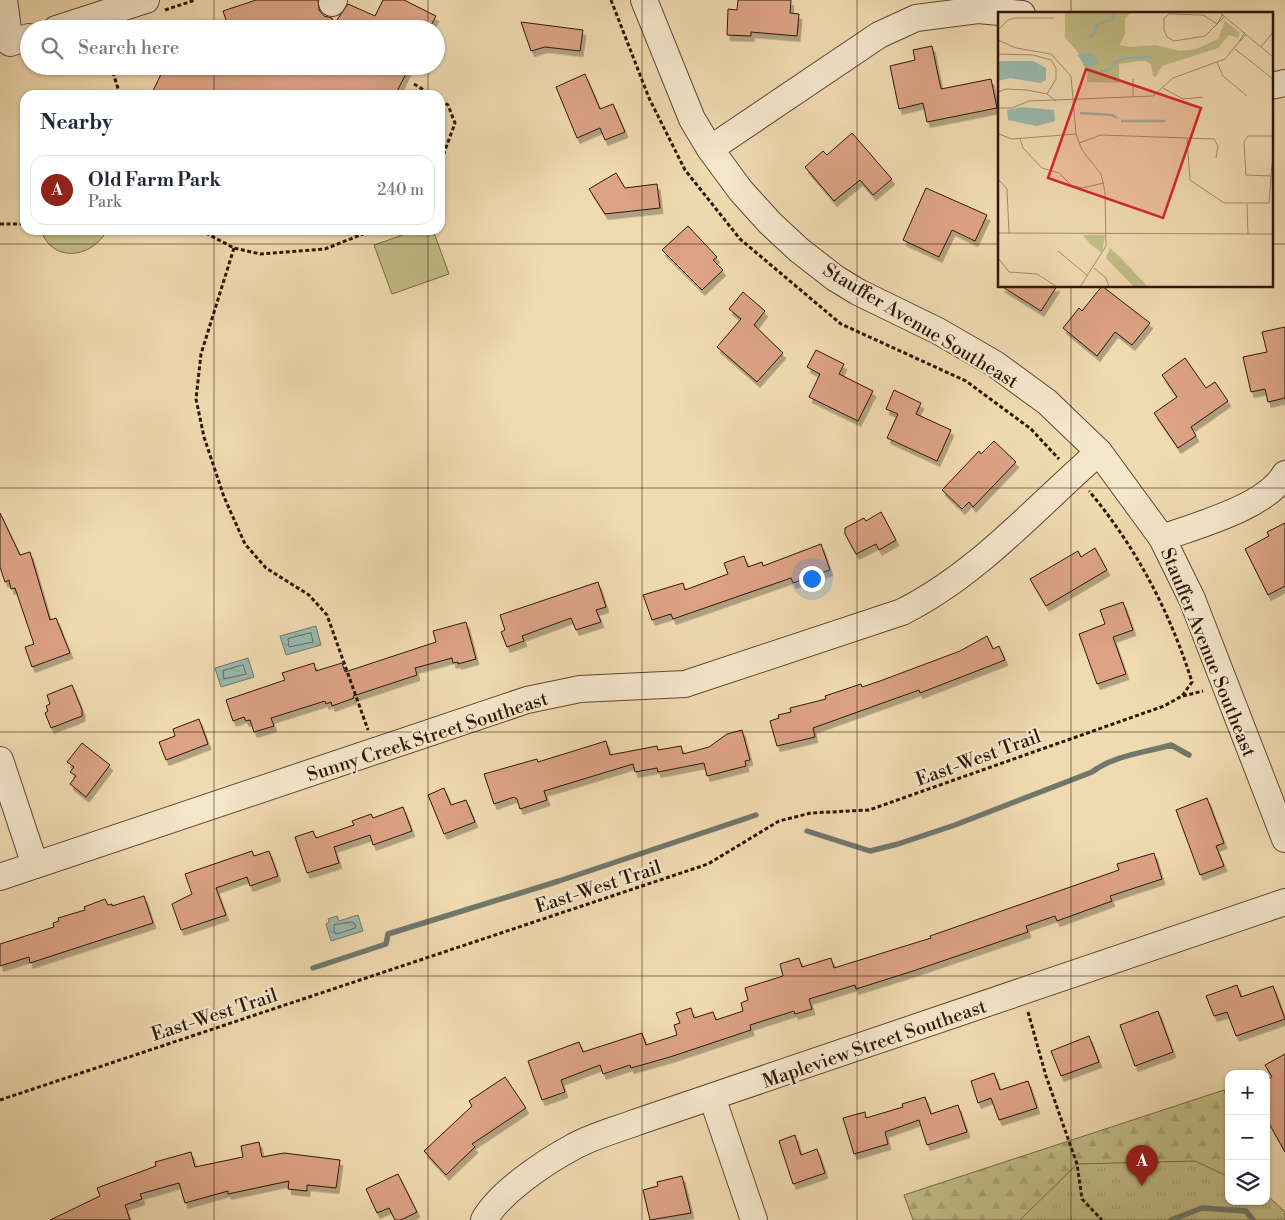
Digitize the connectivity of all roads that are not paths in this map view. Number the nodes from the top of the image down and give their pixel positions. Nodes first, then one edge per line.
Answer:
1 (4, 0) edge
2 (146, 0) edge
3 (644, 0) edge
4 (1000, 12) edge
5 (84, 20) edge
6 (13, 43) edge
7 (1285, 83) edge
8 (1272, 86) edge
9 (710, 149) junction
10 (1099, 452) junction
11 (1285, 474) edge
12 (1162, 538) junction
13 (0, 760) edge
14 (1285, 840) edge
15 (35, 865) junction
16 (0, 877) edge
17 (1285, 902) edge
18 (712, 1097) junction
19 (484, 1220) edge
20 (754, 1220) edge

1 - 6 street
2 - 5 street
3 - 9 street, Stauffer Avenue Southeast
4 - 9 street
7 - 8 street
9 - 10 street, Stauffer Avenue Southeast
10 - 12 street, Stauffer Avenue Southeast
10 - 15 street, Sunny Creek Street Southeast
11 - 12 street
12 - 14 street, Stauffer Avenue Southeast
13 - 15 street
15 - 16 street, Sunny Creek Street Southeast
17 - 18 street, Mapleview Street Southeast
18 - 19 street, Mapleview Street Southeast
18 - 20 street

